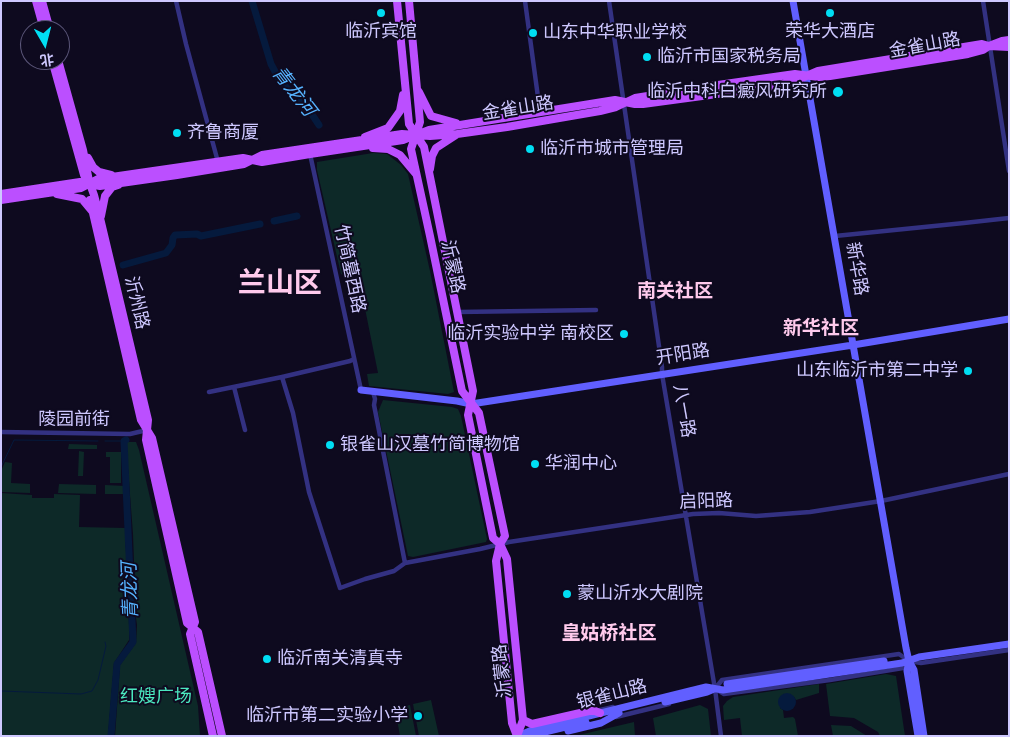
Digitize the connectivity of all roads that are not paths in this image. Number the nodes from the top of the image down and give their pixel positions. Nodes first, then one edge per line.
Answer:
1 (36, 1) edge
2 (42, 1) edge
3 (176, 1) edge
4 (397, 1) edge
5 (409, 1) edge
6 (525, 1) edge
7 (609, 1) edge
8 (793, 1) edge
9 (983, 1) edge
10 (41, 20) edge
11 (47, 20) edge
12 (1009, 40) edge
13 (989, 46) junction
14 (1009, 47) edge
15 (55, 70) edge
16 (60, 70) edge
17 (805, 76) junction
18 (405, 86) junction
19 (417, 87) junction
20 (624, 102) junction
21 (540, 112) junction
22 (461, 125) junction
23 (457, 134) junction
24 (416, 135) junction
25 (1006, 137) edge
26 (354, 144) junction
27 (80, 153) junction
28 (310, 154) junction
29 (251, 160) junction
30 (218, 162) junction
31 (1009, 171) edge
32 (131, 174) junction
33 (417, 175) junction
34 (429, 176) junction
35 (125, 182) junction
36 (68, 183) junction
37 (90, 184) junction
38 (50, 193) junction
39 (1, 194) edge
40 (1, 200) edge
41 (93, 213) junction
42 (100, 218) junction
43 (1009, 218) edge
44 (835, 236) junction
45 (596, 310) dead end
46 (458, 312) junction
47 (1009, 319) edge
48 (854, 344) junction
49 (354, 359) junction
50 (662, 374) junction
51 (282, 377) junction
52 (234, 387) junction
53 (361, 390) joint
54 (209, 392) dead end
55 (373, 392) junction
56 (471, 404) junction
57 (147, 430) junction
58 (245, 430) dead end
59 (1, 432) edge
60 (1009, 474) edge
61 (881, 502) junction
62 (686, 515) junction
63 (500, 544) junction
64 (405, 563) junction
65 (193, 627) junction
66 (1009, 646) edge
67 (909, 661) junction
68 (715, 689) junction
69 (598, 712) junction
70 (619, 713) junction
71 (523, 720) junction
72 (601, 723) junction
73 (213, 736) edge
74 (222, 736) edge
75 (518, 736) edge
76 (549, 736) edge
77 (721, 736) edge
78 (918, 736) edge
79 (924, 736) edge

1 - 10 main road
2 - 11 main road
3 - 30 street
4 - 18 main road, 沂蒙路
5 - 19 main road, 沂蒙路
6 - 21 street
7 - 20 street, 八一路
8 - 17 main road, 新华路
9 - 13 street
12 - 13 main road, 金雀山路
13 - 14 main road, 金雀山路
13 - 17 main road, 金雀山路
13 - 25 street
15 - 27 main road, 沂州路
16 - 27 main road, 沂州路
17 - 20 main road, 金雀山路
17 - 44 main road, 新华路
18 - 24 main road, 沂蒙路
18 - 26 main road
19 - 22 main road
19 - 24 main road, 沂蒙路
20 - 21 main road, 金雀山路
20 - 23 main road, 金雀山路
20 - 50 street, 八一路
21 - 22 main road, 金雀山路
22 - 24 main road, 金雀山路
23 - 24 main road, 金雀山路
23 - 34 main road
24 - 26 main road, 金雀山路
24 - 33 main road, 沂蒙路
24 - 34 main road, 沂蒙路
25 - 31 street
26 - 28 main road, 金雀山路
26 - 29 main road, 金雀山路
26 - 33 main road
27 - 32 main road
27 - 36 main road
27 - 37 main road, 沂州路
28 - 29 main road, 金雀山路
28 - 49 street, 竹简墓西路
29 - 30 main road, 金雀山路
29 - 35 main road, 金雀山路
30 - 32 main road, 金雀山路
32 - 37 main road, 金雀山路
33 - 56 main road, 沂蒙路
34 - 46 main road, 沂蒙路
35 - 37 main road, 金雀山路
35 - 42 main road
36 - 37 main road, 金雀山路
36 - 39 main road, 金雀山路
37 - 38 main road, 金雀山路
37 - 41 main road, 沂州路
37 - 42 main road, 沂州路
38 - 40 main road, 金雀山路
38 - 41 main road
41 - 57 main road, 沂州路
42 - 57 main road, 沂州路
43 - 44 street
44 - 48 main road, 新华路
45 - 46 street
46 - 56 main road, 沂蒙路
47 - 48 main road, 开阳路
48 - 50 main road, 开阳路
48 - 61 main road, 新华路
49 - 51 street
49 - 53 street, 竹简墓西路
50 - 56 main road, 开阳路
50 - 62 street, 八一路
51 - 52 street
51 - 64 street, 启阳路
52 - 54 street
52 - 58 street
53 - 55 main road, 开阳路
55 - 56 main road, 开阳路
55 - 64 street
56 - 63 main road, 沂蒙路
56 - 63 main road, 沂蒙路
57 - 59 street, 陵园前街
57 - 65 main road, 沂州路
60 - 61 street, 启阳路
61 - 62 street, 启阳路
61 - 67 main road, 新华路
62 - 63 street, 启阳路
62 - 68 street, 八一路
63 - 64 street, 启阳路
63 - 71 main road, 沂蒙路
63 - 75 main road, 沂蒙路
65 - 73 main road, 沂州路
65 - 74 main road, 沂州路
66 - 67 main road, 银雀山路
67 - 68 main road, 银雀山路
67 - 78 main road, 新华路
67 - 79 main road, 新华路
68 - 69 main road, 银雀山路
68 - 70 main road, 银雀山路
68 - 72 street
68 - 77 street, 八一路
69 - 71 main road
69 - 75 main road, 银雀山路
70 - 72 main road
70 - 75 main road, 银雀山路
71 - 75 main road, 沂蒙路
72 - 76 main road

